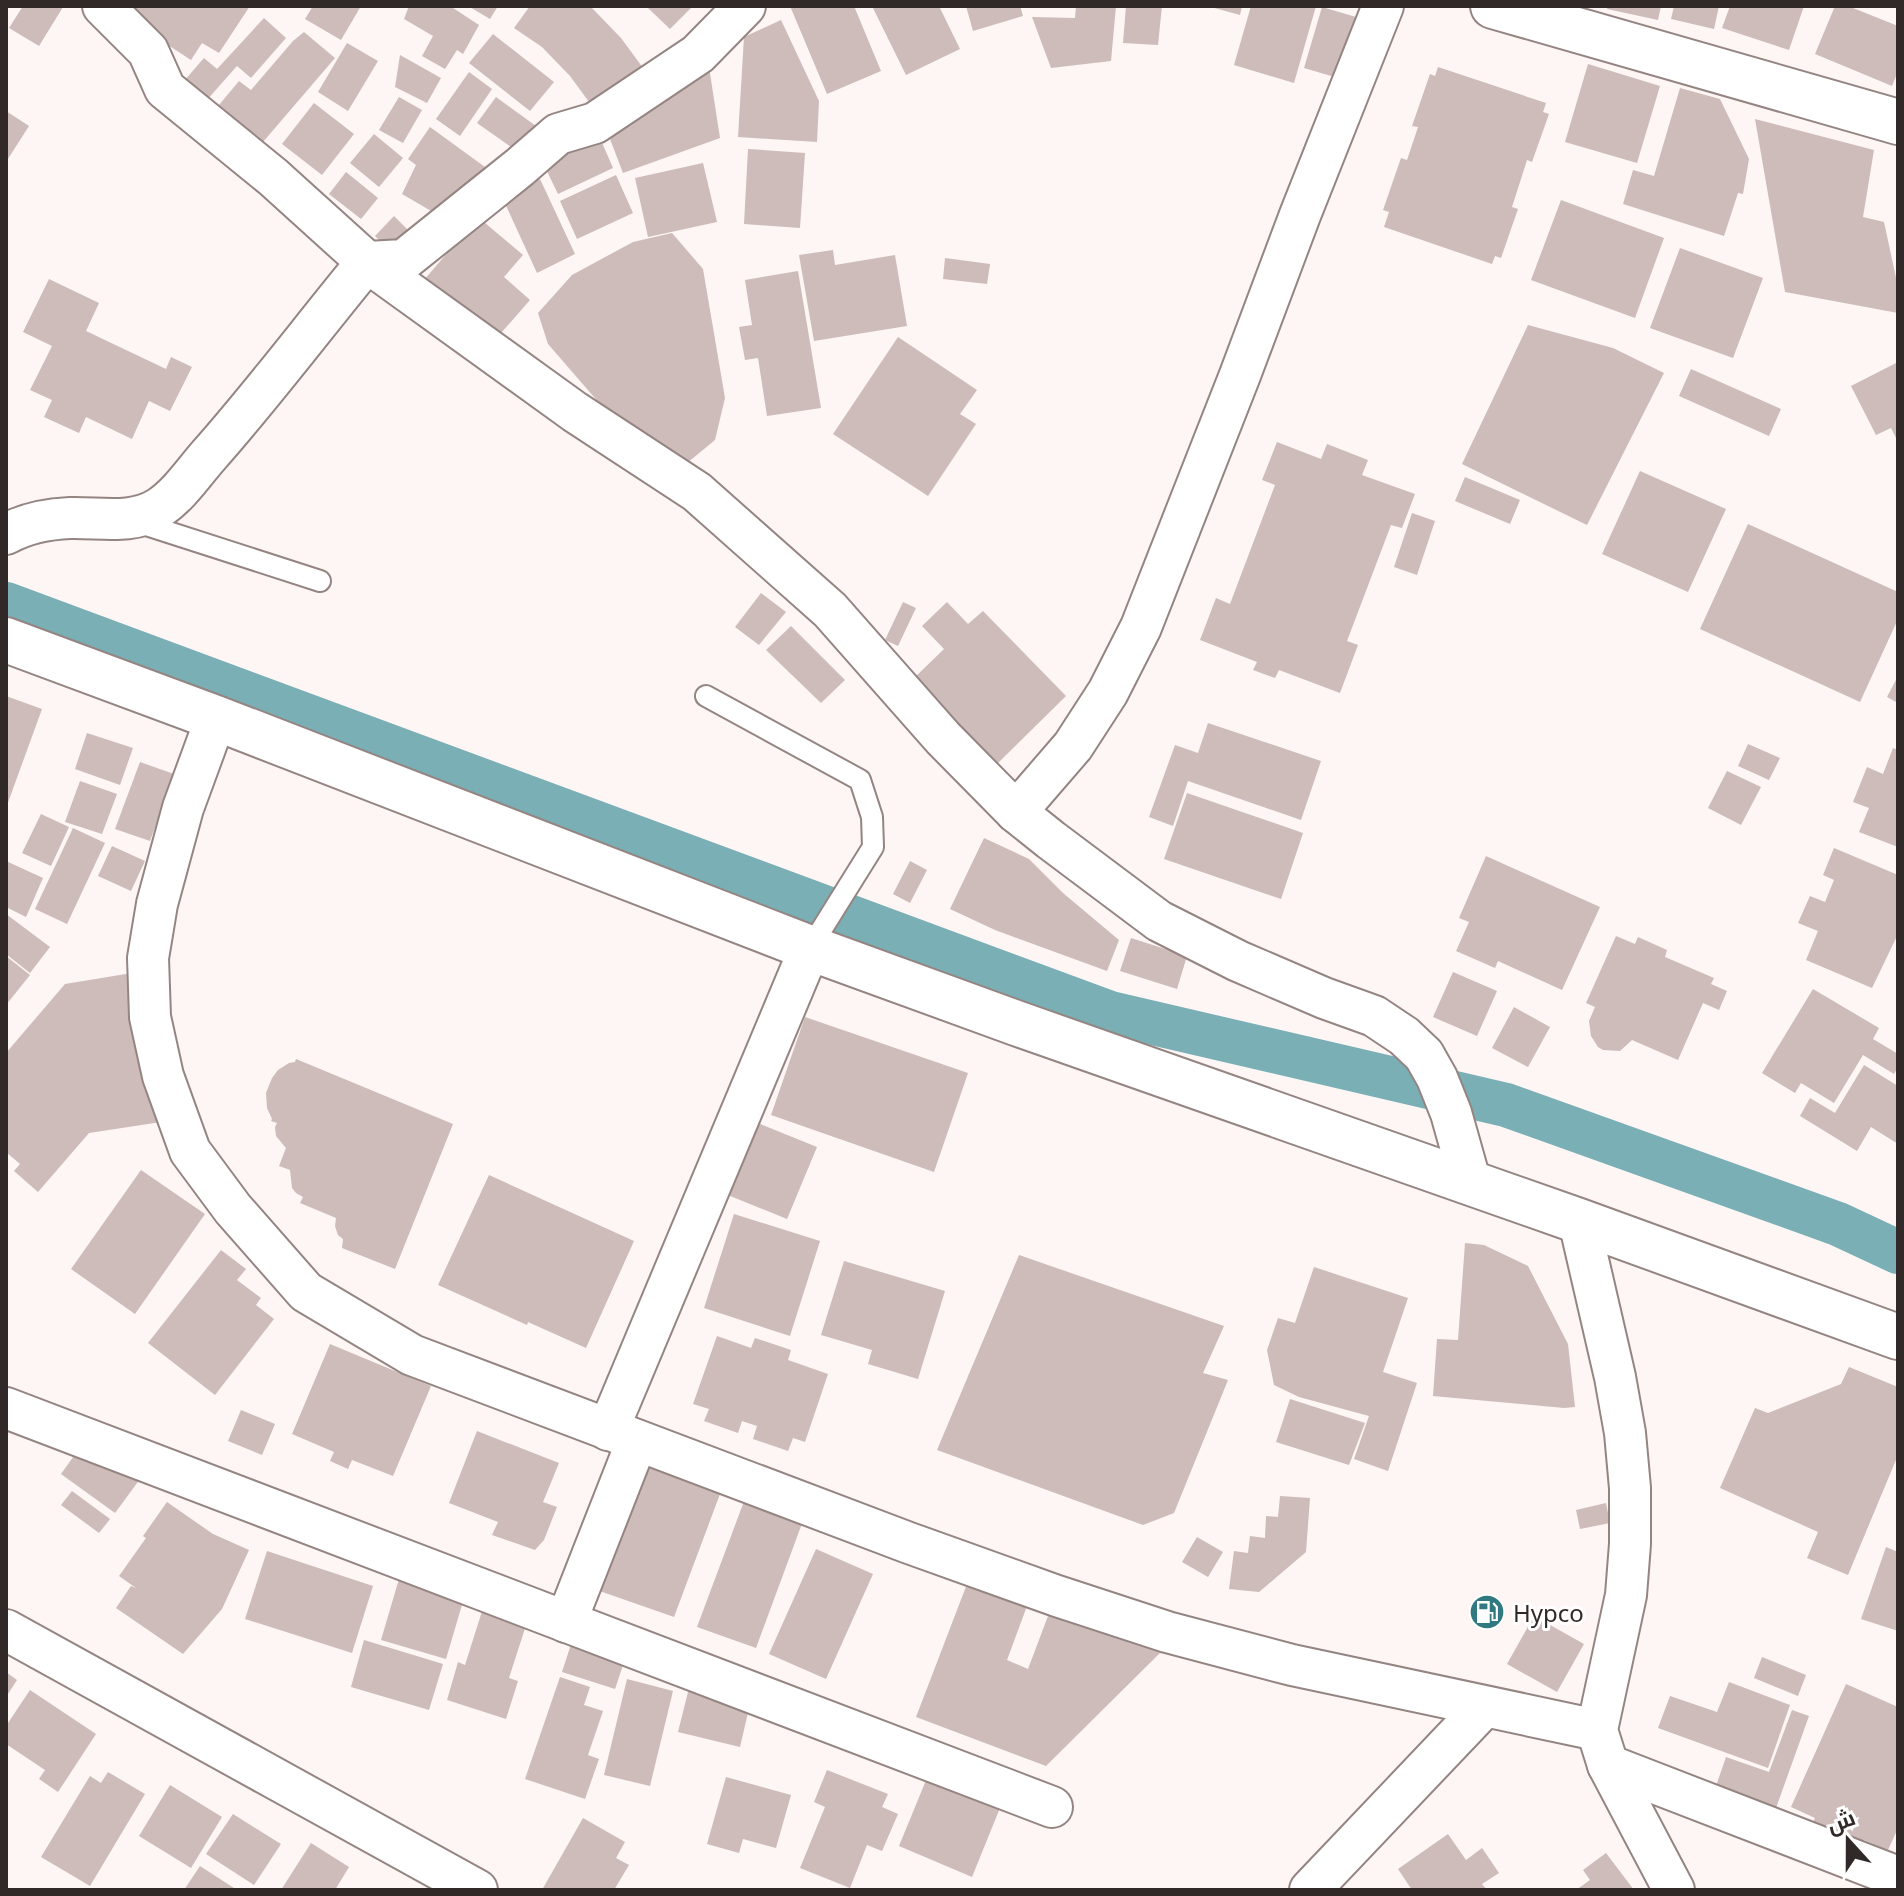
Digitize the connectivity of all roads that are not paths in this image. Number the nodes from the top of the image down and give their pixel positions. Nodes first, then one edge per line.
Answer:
1 (103, 6) edge
2 (745, 6) edge
3 (1383, 6) edge
4 (1493, 6) edge
5 (1898, 122) edge
6 (367, 262) junction
7 (130, 519) junction
8 (6, 534) edge
9 (320, 581) dead end
10 (6, 640) edge
11 (706, 696) dead end
12 (216, 718) junction
13 (1016, 812) junction
14 (810, 948) junction
15 (1471, 1184) junction
16 (1579, 1221) junction
17 (1897, 1334) edge
18 (6, 1408) edge
19 (622, 1436) junction
20 (566, 1622) junction
21 (6, 1630) edge
22 (1484, 1707) junction
23 (1603, 1747) junction
24 (1052, 1807) dead end
25 (1898, 1877) edge
26 (477, 1890) edge
27 (1310, 1890) edge
28 (1674, 1890) edge

1 - 6 street
2 - 6 street
3 - 13 street
4 - 5 street
6 - 7 street
6 - 13 street
7 - 8 street
7 - 9 lane
10 - 12 street
11 - 14 lane
12 - 14 street
12 - 19 street
13 - 15 street
14 - 15 street
14 - 19 street
15 - 16 street
16 - 17 street
16 - 23 street
18 - 20 street
19 - 20 street
19 - 22 street
20 - 24 street
21 - 26 street
22 - 23 street
22 - 27 street
23 - 25 street
23 - 28 street

